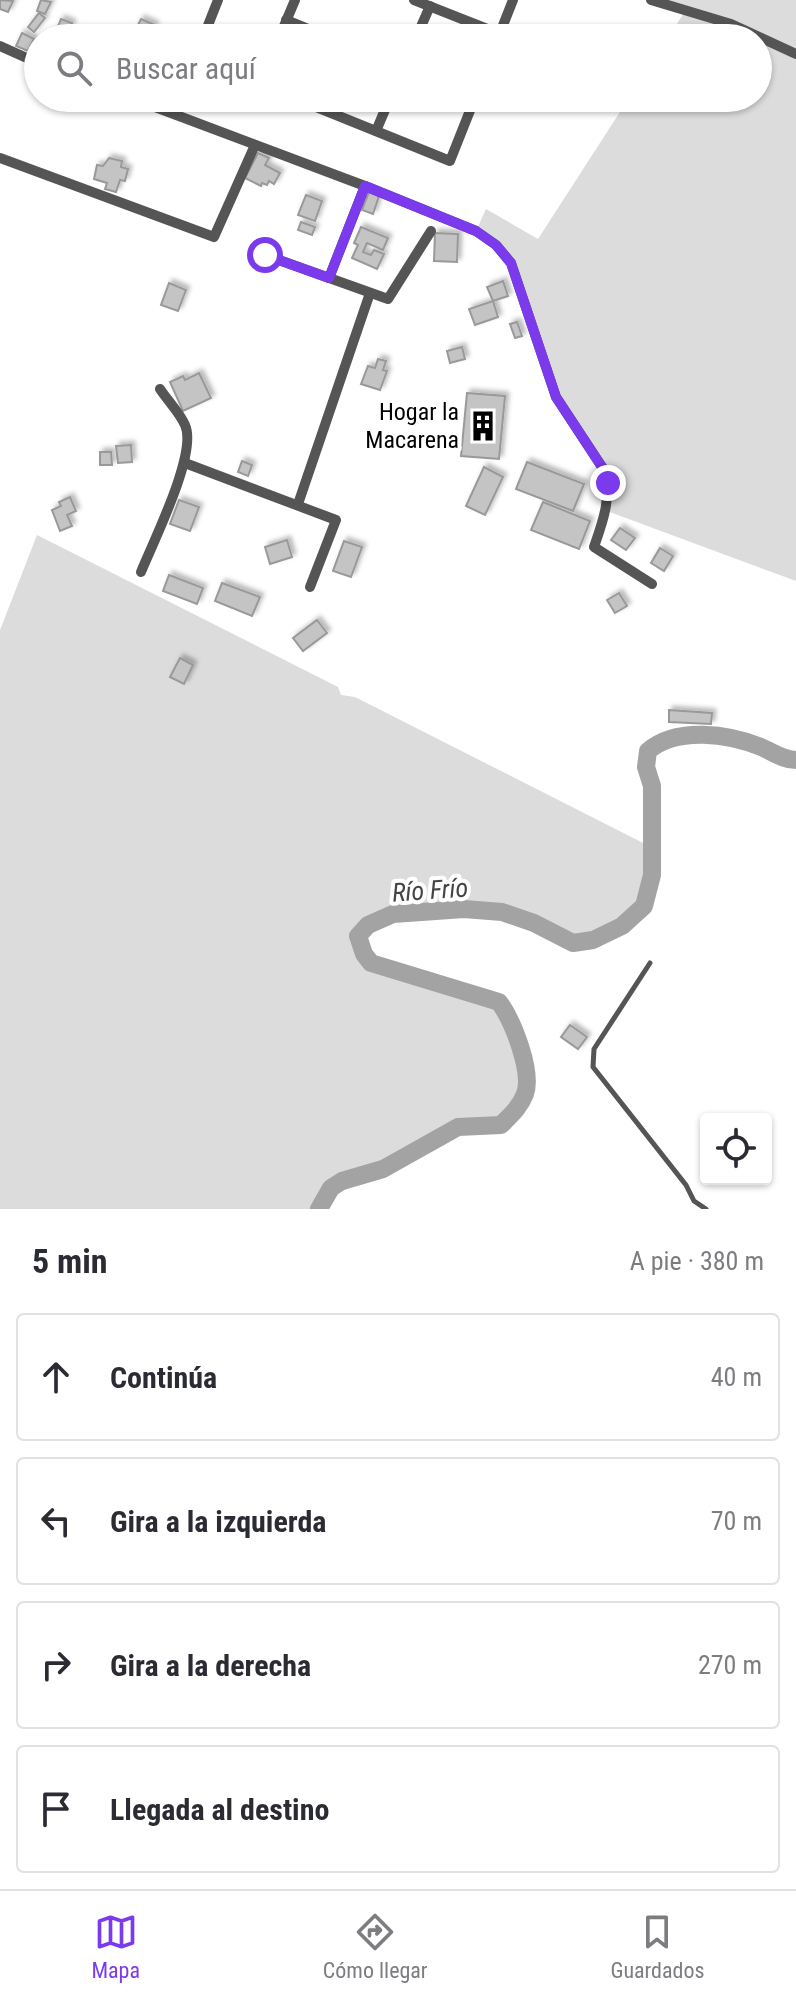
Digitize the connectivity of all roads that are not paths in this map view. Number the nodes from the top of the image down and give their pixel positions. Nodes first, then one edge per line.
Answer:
1 (218, 0) edge
2 (295, 0) edge
3 (414, 0) edge
4 (513, 0) edge
5 (651, 0) edge
6 (430, 6) junction
7 (286, 20) junction
8 (209, 24) edge
9 (284, 24) edge
10 (296, 24) edge
11 (422, 24) edge
12 (471, 24) edge
13 (504, 24) edge
14 (731, 24) edge
15 (772, 43) edge
16 (0, 46) edge
17 (796, 54) edge
18 (24, 57) edge
19 (168, 112) edge
20 (329, 112) edge
21 (384, 112) edge
22 (469, 112) edge
23 (376, 131) junction
24 (255, 145) junction
25 (0, 158) edge
26 (365, 186) junction
27 (431, 231) dead end
28 (265, 255) dead end
29 (329, 278) junction
30 (370, 293) junction
31 (160, 389) dead end
32 (185, 463) junction
33 (298, 504) junction
34 (141, 572) dead end
35 (652, 584) dead end
36 (310, 587) dead end
37 (650, 963) dead end
38 (706, 1209) edge

1 - 8 street
2 - 7 street
3 - 6 street
4 - 13 street
5 - 14 street
6 - 11 street
6 - 12 street
7 - 9 street
7 - 10 street
15 - 17 street
16 - 18 street
19 - 24 street
20 - 23 street
21 - 23 street
22 - 23 street
24 - 25 street
24 - 26 street
26 - 29 street
26 - 35 street
27 - 30 street
28 - 29 street
29 - 30 street
30 - 33 street
31 - 32 street
32 - 33 street
32 - 34 street
33 - 36 street
37 - 38 lane

